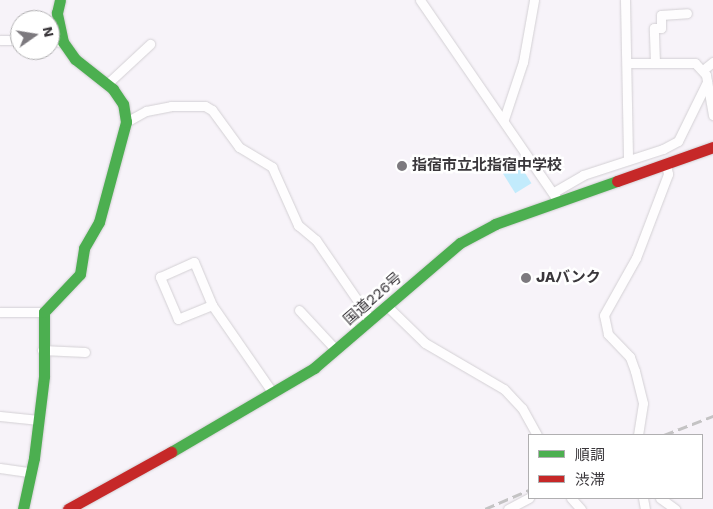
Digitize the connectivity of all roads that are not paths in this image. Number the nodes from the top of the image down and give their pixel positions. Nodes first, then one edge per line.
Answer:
1 (60, 0) edge
2 (420, 0) edge
3 (534, 0) edge
4 (625, 0) edge
5 (687, 13) dead end
6 (60, 42) edge
7 (63, 42) junction
8 (150, 44) dead end
9 (713, 62) edge
10 (627, 63) junction
11 (655, 63) junction
12 (703, 70) junction
13 (707, 82) junction
14 (107, 84) junction
15 (713, 115) edge
16 (504, 119) junction
17 (126, 122) junction
18 (713, 147) edge
19 (628, 160) junction
20 (666, 164) junction
21 (556, 197) junction
22 (212, 305) junction
23 (387, 306) junction
24 (299, 310) dead end
25 (0, 312) edge
26 (44, 312) junction
27 (371, 320) junction
28 (42, 350) junction
29 (336, 350) junction
30 (85, 352) dead end
31 (273, 393) junction
32 (0, 416) edge
33 (39, 420) junction
34 (536, 434) edge
35 (638, 434) edge
36 (0, 468) edge
37 (30, 472) junction
38 (528, 499) edge
39 (572, 499) edge
40 (661, 499) edge
41 (23, 509) edge
42 (68, 509) edge
43 (508, 509) edge
44 (580, 509) edge
45 (675, 509) edge

1 - 7 main road
2 - 16 street
3 - 16 street
4 - 10 street
5 - 11 street
6 - 7 street
7 - 14 main road
8 - 14 street
9 - 12 street
10 - 11 street
10 - 19 street
11 - 12 street
12 - 13 street
13 - 15 street
13 - 19 street
14 - 17 main road
16 - 21 street
17 - 26 main road
17 - 27 street
18 - 20 main road, 国道226号
19 - 21 street
20 - 21 main road, 国道226号
20 - 35 street
21 - 23 main road, 国道226号
22 - 22 street
22 - 31 street
23 - 27 main road, 国道226号
23 - 34 street
24 - 29 street
25 - 26 street
26 - 28 main road
27 - 29 main road, 国道226号
28 - 30 street
28 - 33 main road
29 - 31 main road, 国道226号
31 - 42 main road, 国道226号
32 - 33 street
33 - 37 main road
36 - 37 street
37 - 41 main road
38 - 43 street
39 - 44 street
40 - 45 street

